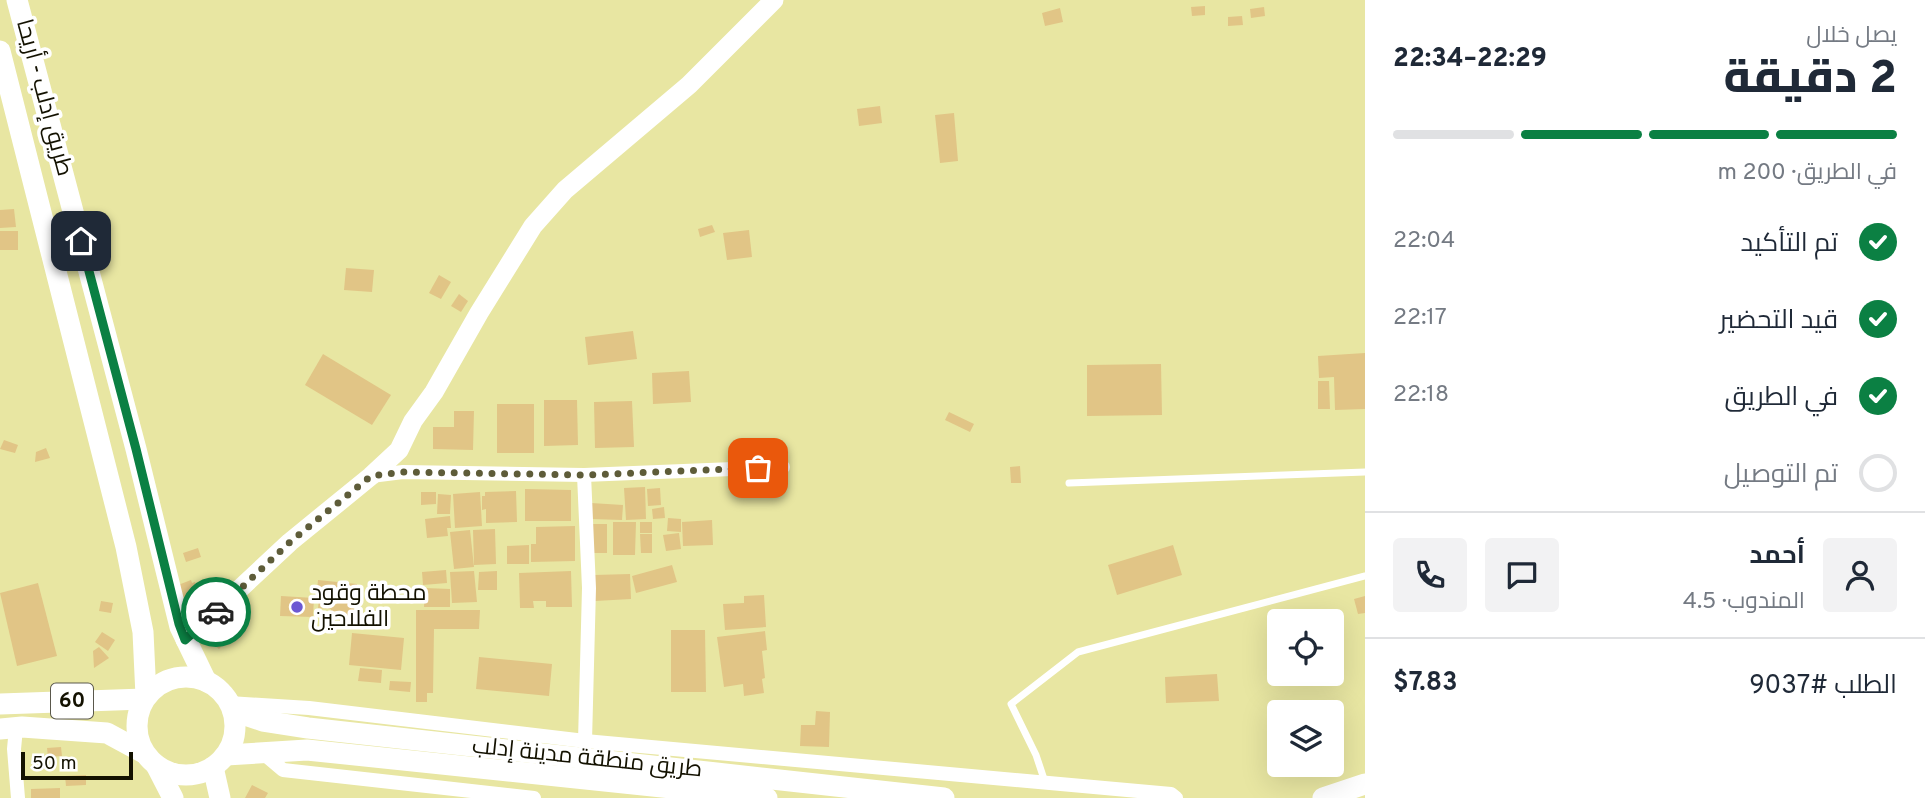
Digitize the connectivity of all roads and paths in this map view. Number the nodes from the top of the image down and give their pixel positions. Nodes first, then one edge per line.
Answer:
1 (17, 0) edge
2 (774, 0) edge
3 (0, 51) edge
4 (783, 467) dead end
5 (1365, 472) edge
6 (584, 475) junction
7 (371, 476) junction
8 (1069, 483) dead end
9 (1365, 576) edge
10 (185, 640) junction
11 (206, 681) junction
12 (145, 697) junction
13 (5, 701) edge
14 (231, 707) junction
15 (8, 728) edge
16 (585, 741) junction
17 (7, 750) edge
18 (263, 753) junction
19 (150, 759) junction
20 (219, 761) junction
21 (1045, 782) junction
22 (1365, 784) edge
23 (18, 798) edge
24 (173, 798) edge
25 (220, 798) edge
26 (534, 798) edge
27 (766, 798) edge
28 (944, 798) edge
29 (1176, 798) edge
30 (1323, 798) edge

1 - 10 main road, طريق إدلب - أريحا
2 - 7 street
3 - 12 main road, طريق إدلب - أريحا
4 - 6 street
5 - 8 lane
6 - 7 street
6 - 16 street
7 - 10 street
9 - 21 lane
10 - 11 main road, طريق إدلب - أريحا
11 - 12 main road
11 - 14 main road
12 - 13 main road, 60
12 - 19 main road
14 - 16 street
14 - 20 main road
14 - 28 main road, طريق منطقة مدينة إدلب
15 - 17 street
15 - 19 main road, 60
16 - 21 street
17 - 23 street
18 - 20 main road, طريق منطقة مدينة إدلب
18 - 26 street
18 - 27 main road, طريق منطقة مدينة إدلب
19 - 20 main road
19 - 24 main road
20 - 25 main road
21 - 29 street
22 - 30 main road

